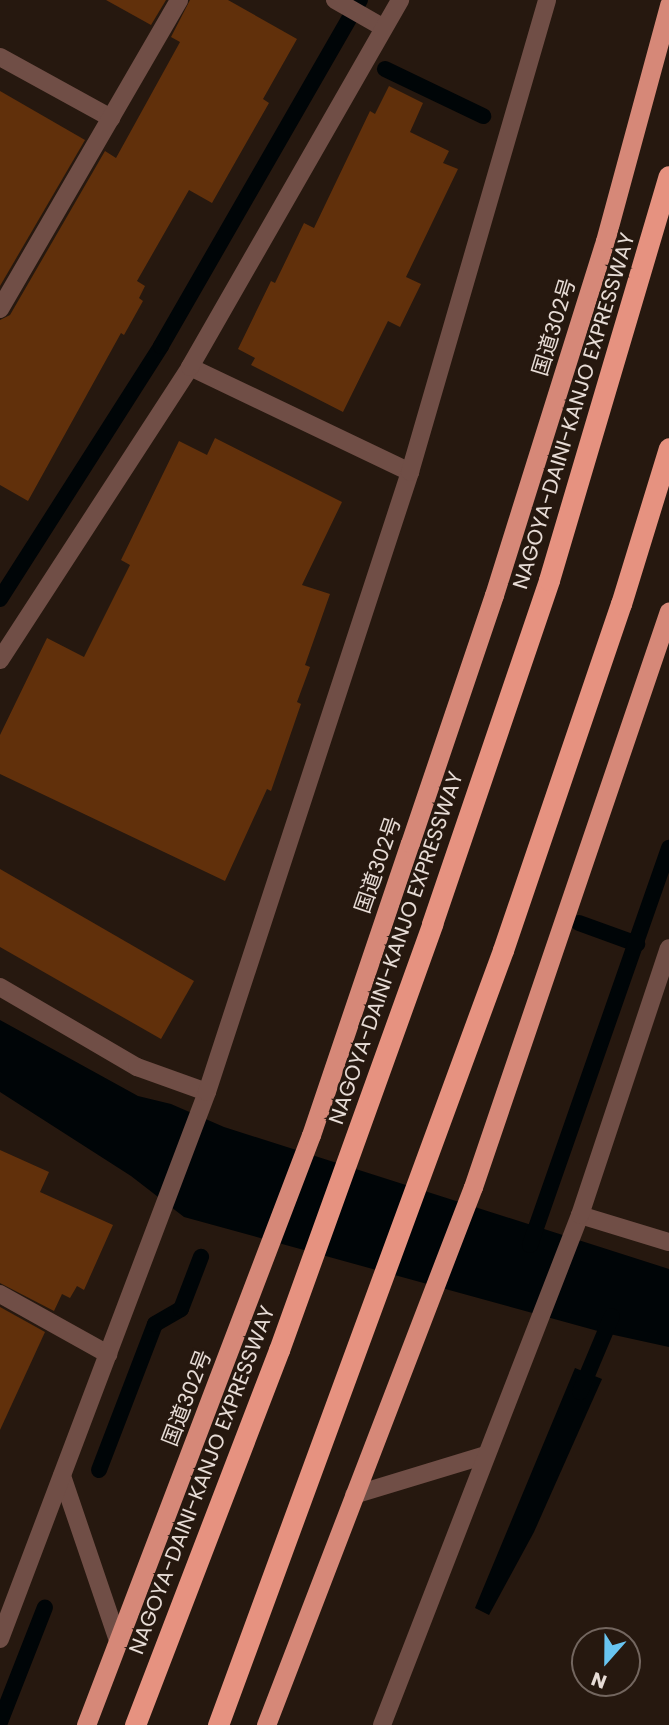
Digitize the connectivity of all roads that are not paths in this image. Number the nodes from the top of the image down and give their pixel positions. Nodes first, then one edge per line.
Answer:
1 (179, 0) edge
2 (335, 0) edge
3 (400, 0) edge
4 (547, 0) edge
5 (669, 5) edge
6 (384, 28) junction
7 (0, 57) edge
8 (110, 118) junction
9 (669, 176) edge
10 (0, 309) edge
11 (190, 367) junction
12 (669, 448) edge
13 (410, 472) junction
14 (669, 611) edge
15 (5, 642) edge
16 (0, 660) edge
17 (669, 948) edge
18 (0, 987) edge
19 (207, 1092) junction
20 (580, 1214) junction
21 (669, 1242) edge
22 (0, 1294) edge
23 (108, 1354) junction
24 (486, 1455) junction
25 (62, 1476) junction
26 (354, 1495) junction
27 (0, 1639) edge
28 (119, 1643) junction
29 (86, 1725) edge
30 (135, 1725) edge
31 (218, 1725) edge
32 (266, 1725) edge
33 (382, 1725) edge

1 - 8 street
2 - 6 street
3 - 6 street
4 - 13 street
5 - 28 highway, 国道302号
6 - 11 street
7 - 8 street
8 - 10 street
9 - 30 highway, NAGOYA-DAINI-KANJO EXPRESSWAY
11 - 13 street
11 - 15 street
12 - 31 highway
13 - 19 street
14 - 26 highway
15 - 16 street
17 - 20 street
18 - 19 street
19 - 23 street
20 - 21 street
20 - 24 street
22 - 23 street
23 - 25 street
24 - 26 street
24 - 33 street
25 - 27 street
25 - 28 street
26 - 32 highway
28 - 29 highway, 国道302号

